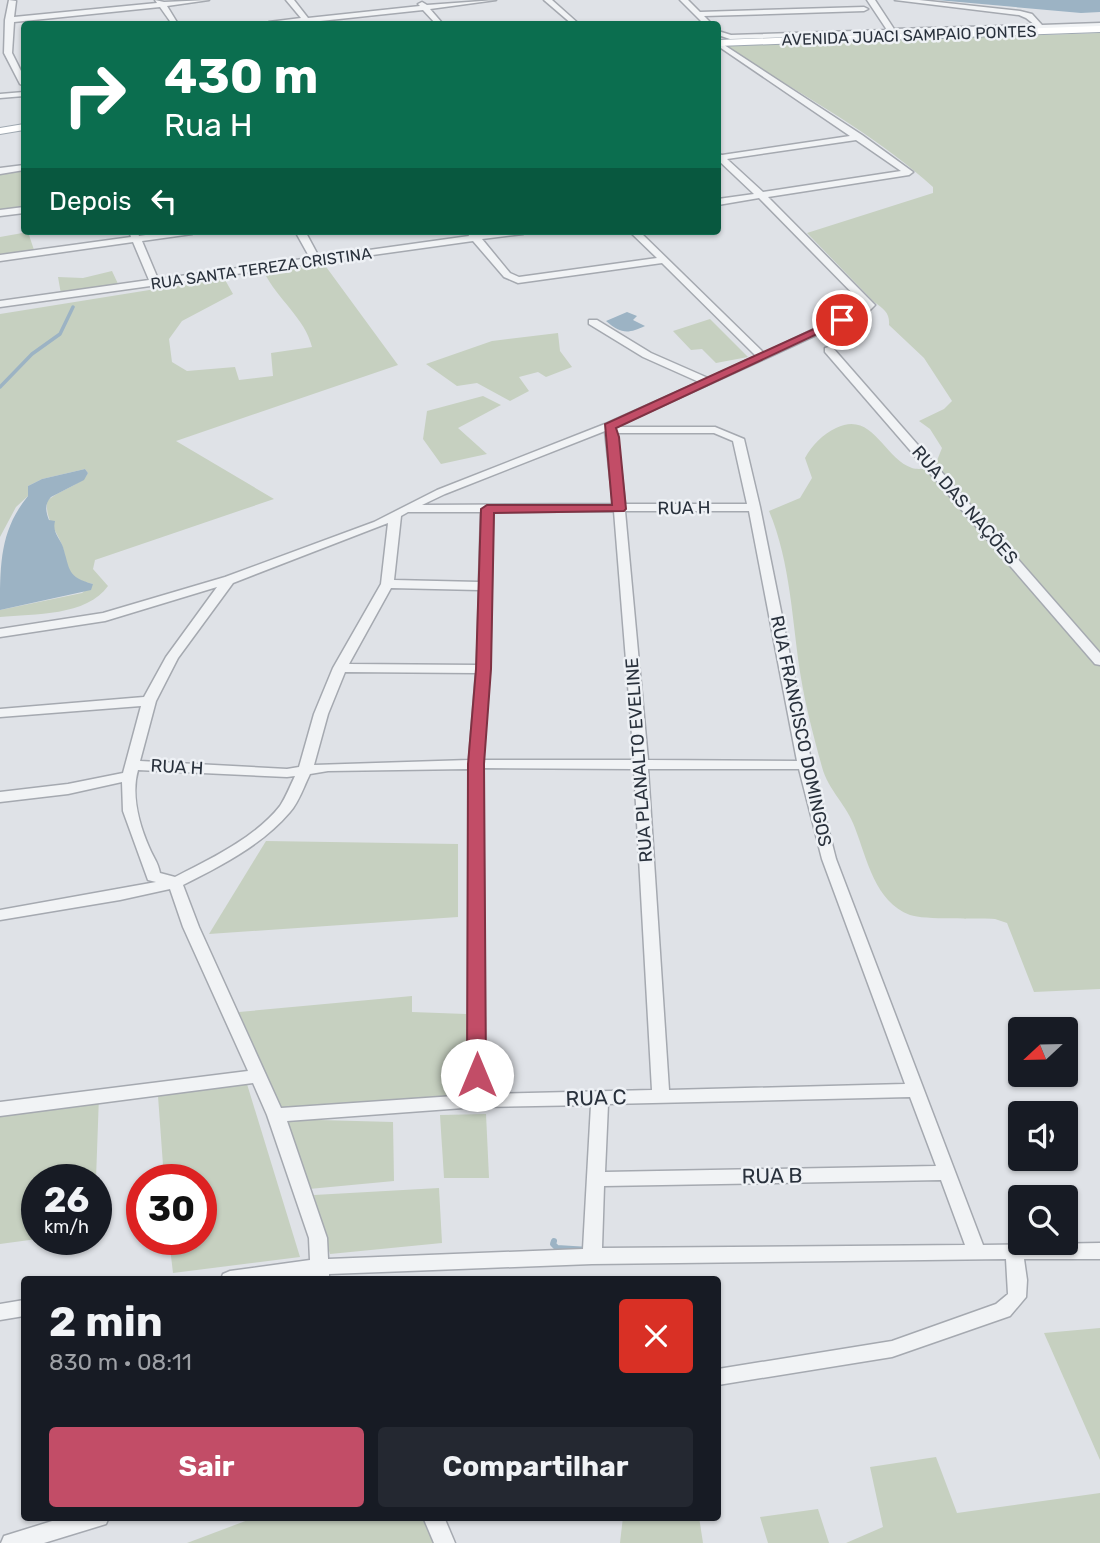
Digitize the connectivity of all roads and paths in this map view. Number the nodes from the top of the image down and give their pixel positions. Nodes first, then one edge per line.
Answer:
1 (205, 0) edge
2 (290, 0) edge
3 (418, 0) edge
4 (492, 0) edge
5 (548, 0) edge
6 (684, 0) edge
7 (858, 0) edge
8 (871, 0) edge
9 (899, 0) edge
10 (10, 1) edge
11 (161, 2) edge
12 (425, 7) junction
13 (864, 9) junction
14 (697, 14) junction
15 (9, 20) junction
16 (173, 21) edge
17 (306, 21) edge
18 (315, 21) edge
19 (437, 21) edge
20 (571, 21) edge
21 (705, 21) edge
22 (1039, 25) junction
23 (1100, 27) edge
24 (885, 32) junction
25 (721, 40) edge
26 (721, 41) edge
27 (21, 77) edge
28 (21, 94) edge
29 (0, 96) edge
30 (21, 128) edge
31 (0, 131) edge
32 (859, 137) junction
33 (721, 157) edge
34 (721, 160) edge
35 (21, 168) edge
36 (0, 171) edge
37 (761, 196) junction
38 (721, 202) edge
39 (21, 210) edge
40 (0, 214) edge
41 (135, 235) edge
42 (302, 235) edge
43 (473, 235) edge
44 (638, 235) edge
45 (0, 258) edge
46 (316, 260) junction
47 (665, 260) junction
48 (156, 282) junction
49 (0, 304) edge
50 (593, 323) dead end
51 (829, 350) dead end
52 (762, 357) junction
53 (708, 382) junction
54 (610, 428) junction
55 (754, 507) junction
56 (487, 509) junction
57 (619, 509) junction
58 (400, 512) junction
59 (229, 580) junction
60 (387, 584) junction
61 (485, 586) junction
62 (0, 633) edge
63 (1100, 661) edge
64 (340, 668) junction
65 (483, 669) junction
66 (149, 701) junction
67 (0, 713) edge
68 (476, 764) junction
69 (641, 764) junction
70 (805, 765) junction
71 (131, 771) junction
72 (305, 771) junction
73 (0, 797) edge
74 (175, 883) junction
75 (0, 915) edge
76 (258, 1076) junction
77 (917, 1090) junction
78 (661, 1096) junction
79 (600, 1099) junction
80 (477, 1101) junction
81 (0, 1109) edge
82 (276, 1115) junction
83 (948, 1173) junction
84 (596, 1179) junction
85 (1100, 1251) edge
86 (1078, 1252) edge
87 (977, 1253) junction
88 (1008, 1254) edge
89 (1014, 1255) edge
90 (592, 1256) junction
91 (319, 1273) edge
92 (274, 1276) edge
93 (21, 1308) edge
94 (0, 1311) edge
95 (721, 1377) edge
96 (85, 1521) edge
97 (435, 1521) edge
98 (11, 1543) edge
99 (445, 1543) edge

1 - 11 street
2 - 17 street
3 - 12 street
4 - 12 street
5 - 20 street
6 - 14 street
7 - 13 street
8 - 24 street
9 - 22 street
10 - 15 street
11 - 15 street
11 - 16 street
12 - 18 street
12 - 19 street
13 - 14 street
13 - 24 street
14 - 21 street
15 - 27 street
22 - 23 street
22 - 24 street
23 - 24 main road, AVENIDA JUACI SAMPAIO PONTES
24 - 25 main road, AVENIDA JUACI SAMPAIO PONTES
26 - 32 street
28 - 29 street
30 - 31 main road
32 - 33 street
32 - 37 street
34 - 37 street
35 - 36 street
37 - 38 street
37 - 52 street
39 - 40 street
41 - 45 street
41 - 48 street
42 - 46 street
43 - 46 street, RUA SANTA TEREZA CRISTINA
43 - 47 street
44 - 47 street
46 - 48 street, RUA SANTA TEREZA CRISTINA
47 - 52 street
48 - 49 street, RUA SANTA TEREZA CRISTINA
50 - 53 street
51 - 63 street, RUA DAS NAÇÕES
52 - 53 street
53 - 54 street
54 - 55 street, RUA FRANCISCO DOMINGOS
54 - 57 street, RUA PLANALTO EVELINE
54 - 58 street
55 - 57 street, RUA H
55 - 70 street, RUA FRANCISCO DOMINGOS
56 - 57 street, RUA H
56 - 58 street, RUA H
56 - 61 street
57 - 69 street, RUA PLANALTO EVELINE
58 - 59 street
58 - 60 street
59 - 62 street
59 - 66 street
60 - 61 street
60 - 64 street
61 - 65 street
64 - 65 street
64 - 72 street
65 - 68 street
66 - 67 street
66 - 71 street
68 - 69 street, RUA H
68 - 72 street, RUA H
68 - 80 street
69 - 70 street, RUA H
69 - 78 street, RUA PLANALTO EVELINE
70 - 77 street, RUA FRANCISCO DOMINGOS
71 - 72 street, RUA H
71 - 73 street, RUA H
71 - 74 street
72 - 74 street
74 - 75 street
74 - 76 street
76 - 81 street
76 - 82 street
77 - 78 street, RUA C
77 - 83 street, RUA FRANCISCO DOMINGOS
78 - 79 street, RUA C
79 - 80 street, RUA C
79 - 84 street
80 - 82 street, RUA C
82 - 91 street
83 - 84 street, RUA B
83 - 87 street, RUA FRANCISCO DOMINGOS
84 - 90 street
85 - 86 street
87 - 88 street
87 - 90 street
89 - 95 street
90 - 91 street
91 - 92 street
93 - 94 street
96 - 98 street
97 - 99 street

